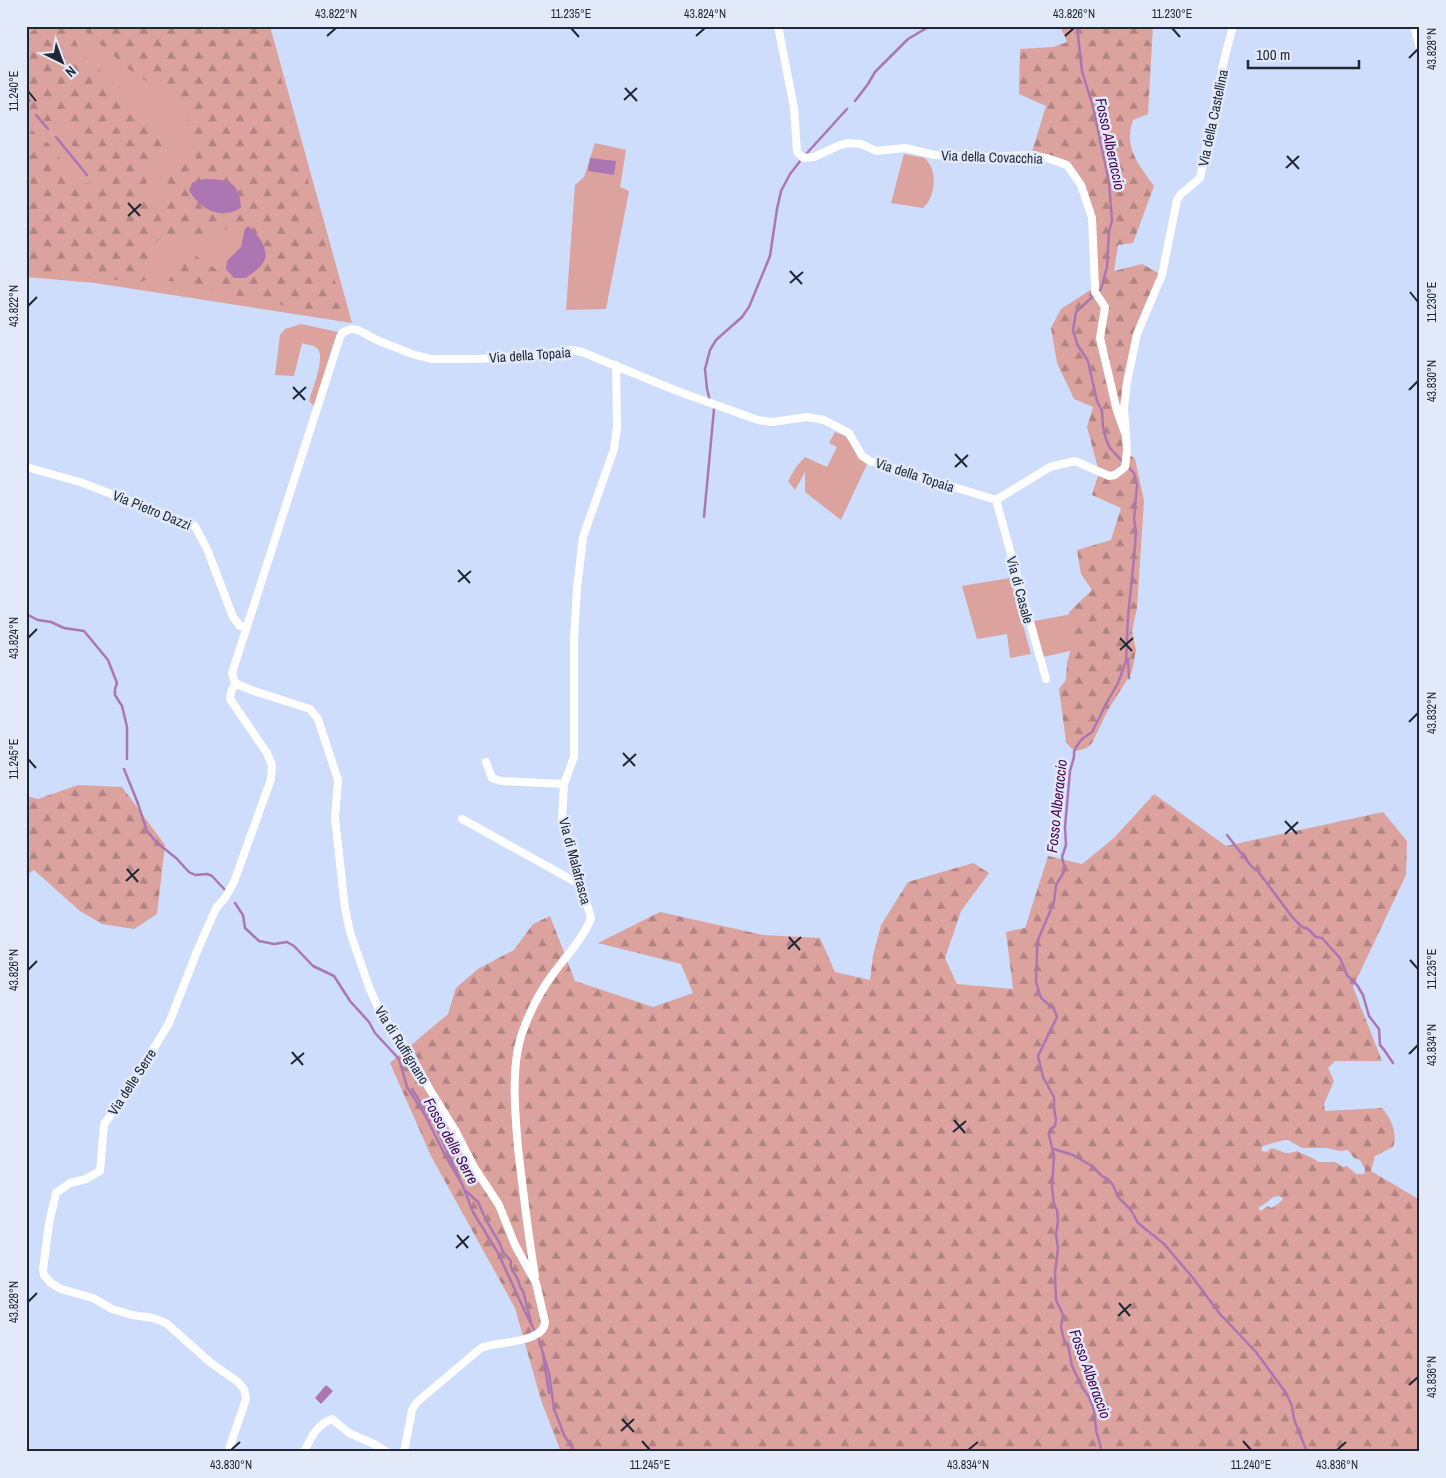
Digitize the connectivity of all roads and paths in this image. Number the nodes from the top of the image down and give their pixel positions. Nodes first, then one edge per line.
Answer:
1 (778, 26) edge
2 (1234, 26) edge
3 (1414, 26) edge
4 (1420, 49) edge
5 (616, 365) junction
6 (1126, 436) junction
7 (26, 467) edge
8 (996, 500) junction
9 (247, 627) junction
10 (1046, 679) dead end
11 (235, 682) junction
12 (486, 762) dead end
13 (564, 784) junction
14 (462, 819) dead end
15 (581, 886) junction
16 (536, 1283) junction
17 (228, 1452) edge
18 (304, 1452) edge
19 (387, 1452) edge
20 (404, 1452) edge

1 - 6 street, Via della Covacchia
2 - 6 street, Via della Castellina
3 - 4 street
5 - 8 street, Via della Topaia
5 - 9 street, Via della Topaia
5 - 13 street, Via di Malafrasca
6 - 8 street, Via della Castellina
7 - 9 street, Via Pietro Dazzi
8 - 10 street, Via di Casale
9 - 11 street
11 - 16 street, Via di Ruffignano
11 - 17 street, Via delle Serre
12 - 13 street
13 - 15 street, Via di Malafrasca
14 - 15 street
15 - 16 street, Via di Malafrasca
16 - 20 street, Via di Ruffignano
18 - 19 street

